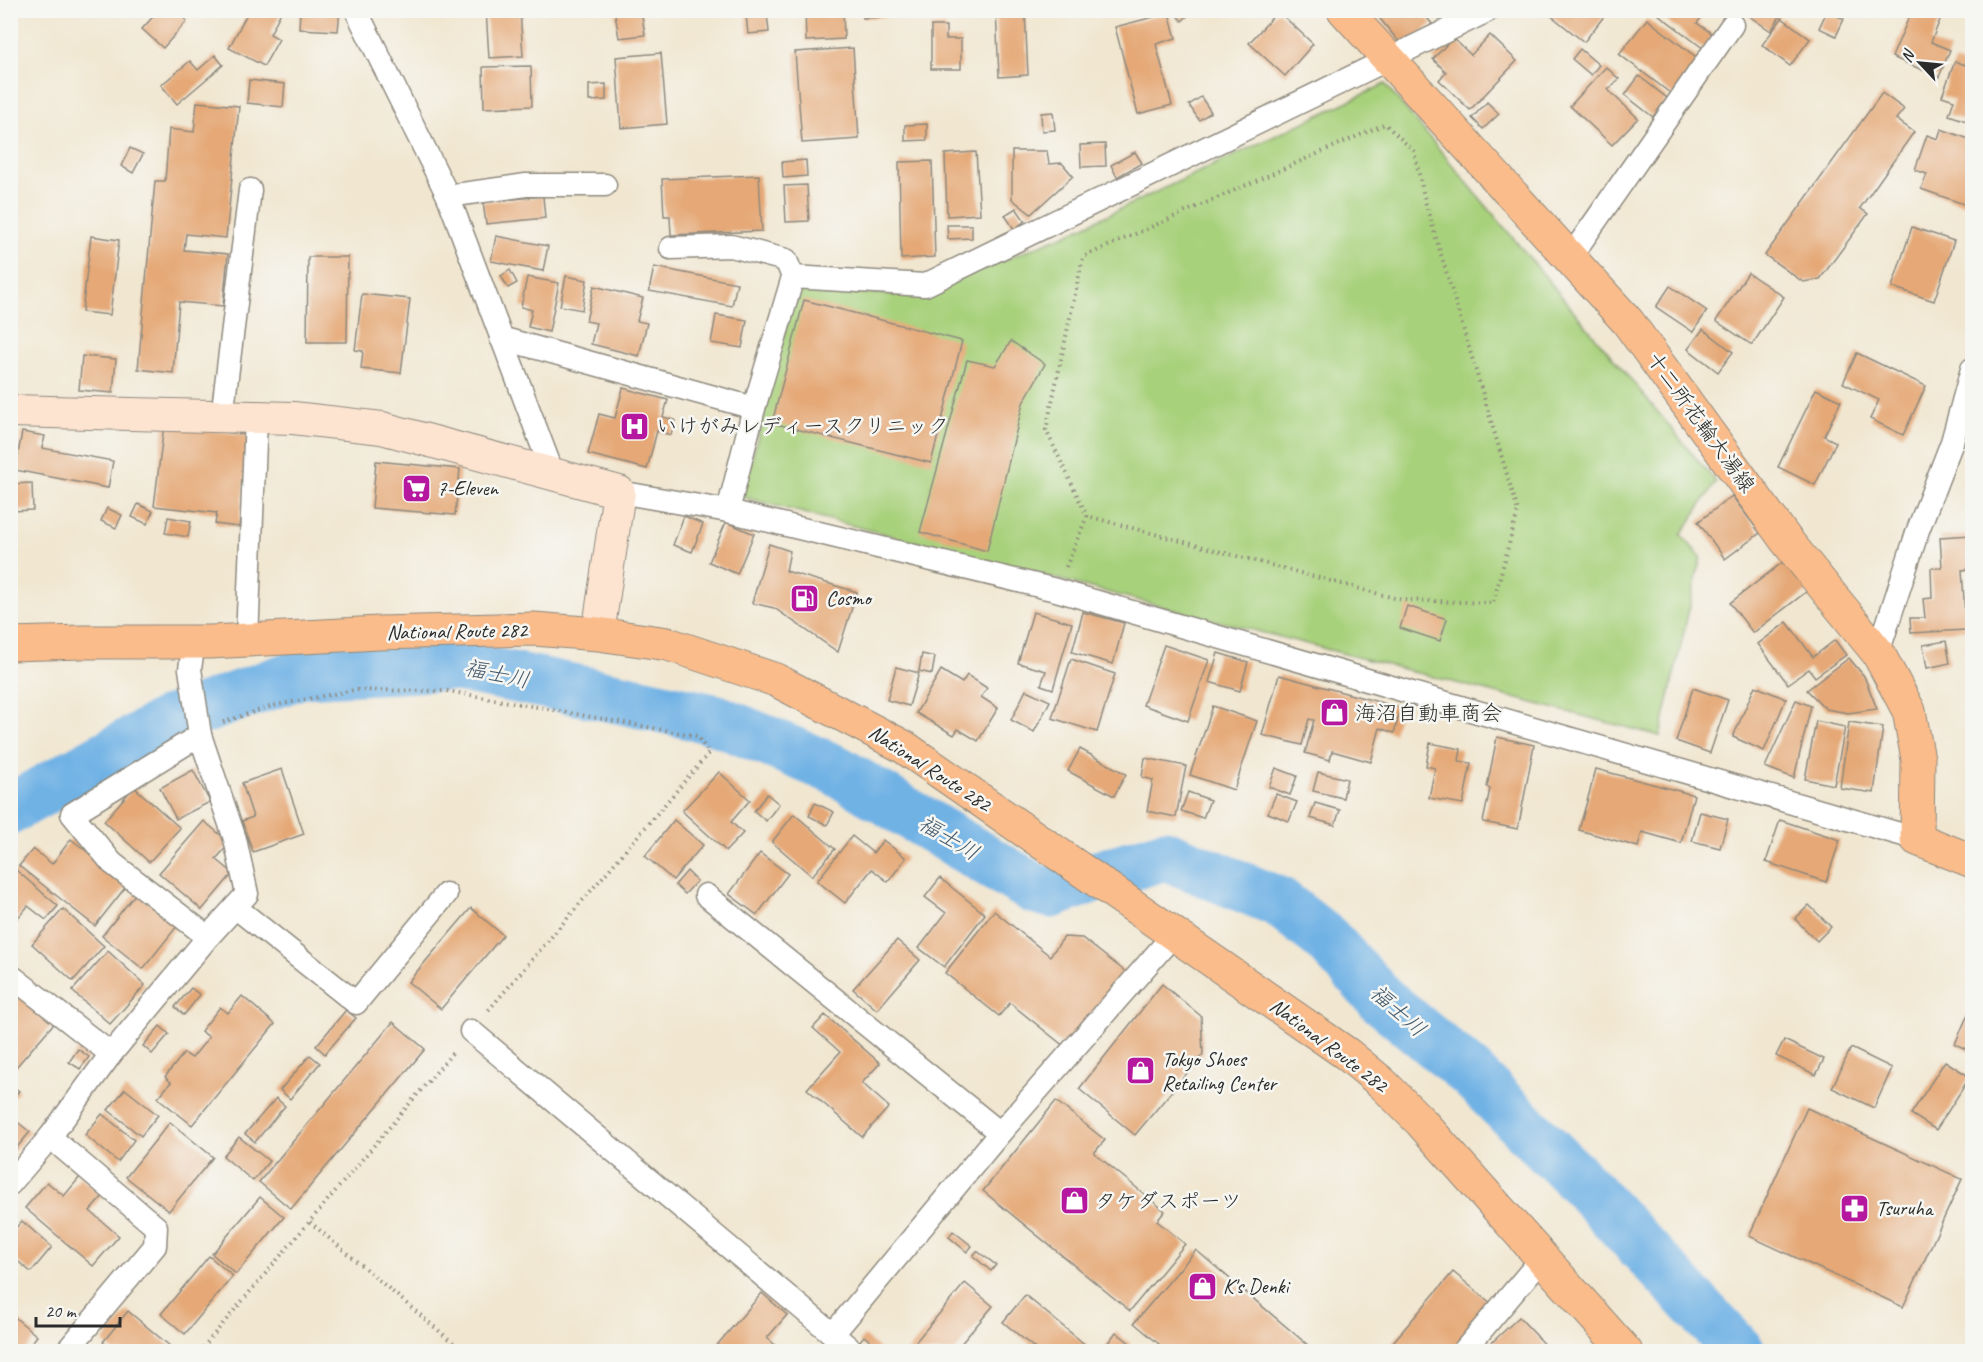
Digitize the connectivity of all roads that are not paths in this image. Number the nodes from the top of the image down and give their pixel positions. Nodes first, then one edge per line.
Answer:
1 (356, 10) edge
2 (1344, 10) edge
3 (1489, 10) edge
4 (1732, 25) dead end
5 (1387, 59) junction
6 (605, 185) dead end
7 (250, 190) dead end
8 (448, 196) junction
9 (671, 248) dead end
10 (1569, 259) junction
11 (794, 278) junction
12 (501, 338) junction
13 (1972, 369) edge
14 (754, 408) junction
15 (10, 411) edge
16 (222, 417) junction
17 (256, 417) junction
18 (553, 474) junction
19 (619, 492) junction
20 (728, 512) junction
21 (598, 634) junction
22 (247, 640) junction
23 (10, 644) edge
24 (1878, 653) junction
25 (192, 655) junction
26 (199, 733) junction
27 (1917, 839) junction
28 (1972, 861) edge
29 (446, 894) dead end
30 (706, 895) dead end
31 (235, 907) junction
32 (1175, 933) junction
33 (208, 937) junction
34 (10, 975) edge
35 (471, 1030) dead end
36 (111, 1054) junction
37 (1000, 1133) junction
38 (50, 1137) junction
39 (10, 1184) edge
40 (1543, 1257) junction
41 (833, 1334) junction
42 (66, 1352) edge
43 (854, 1352) edge
44 (1463, 1352) edge
45 (1626, 1352) edge

1 - 8 street
2 - 5 main road, 十二所花輪大湯線
3 - 5 street
4 - 10 street
5 - 10 main road, 十二所花輪大湯線
5 - 11 street
6 - 8 street
7 - 16 street
8 - 12 street
9 - 11 street
10 - 24 main road, 十二所花輪大湯線
11 - 14 street
12 - 14 street
12 - 18 street
13 - 24 street
14 - 20 street
15 - 16 street
16 - 17 street
17 - 18 street
17 - 22 street
18 - 19 street
19 - 20 street
19 - 21 street
20 - 27 street
21 - 22 main road, National Route 282
21 - 32 main road, National Route 282
22 - 25 main road, National Route 282
23 - 25 main road, National Route 282
24 - 27 main road, 十二所花輪大湯線
25 - 26 street
26 - 31 street
26 - 33 street
27 - 28 main road
29 - 31 street
30 - 37 street
31 - 33 street
32 - 37 street
32 - 40 main road, National Route 282
33 - 36 street
34 - 36 street
35 - 41 street
36 - 38 street
37 - 41 street
38 - 39 street
38 - 42 street
40 - 44 street
40 - 45 main road, National Route 282
41 - 43 street

